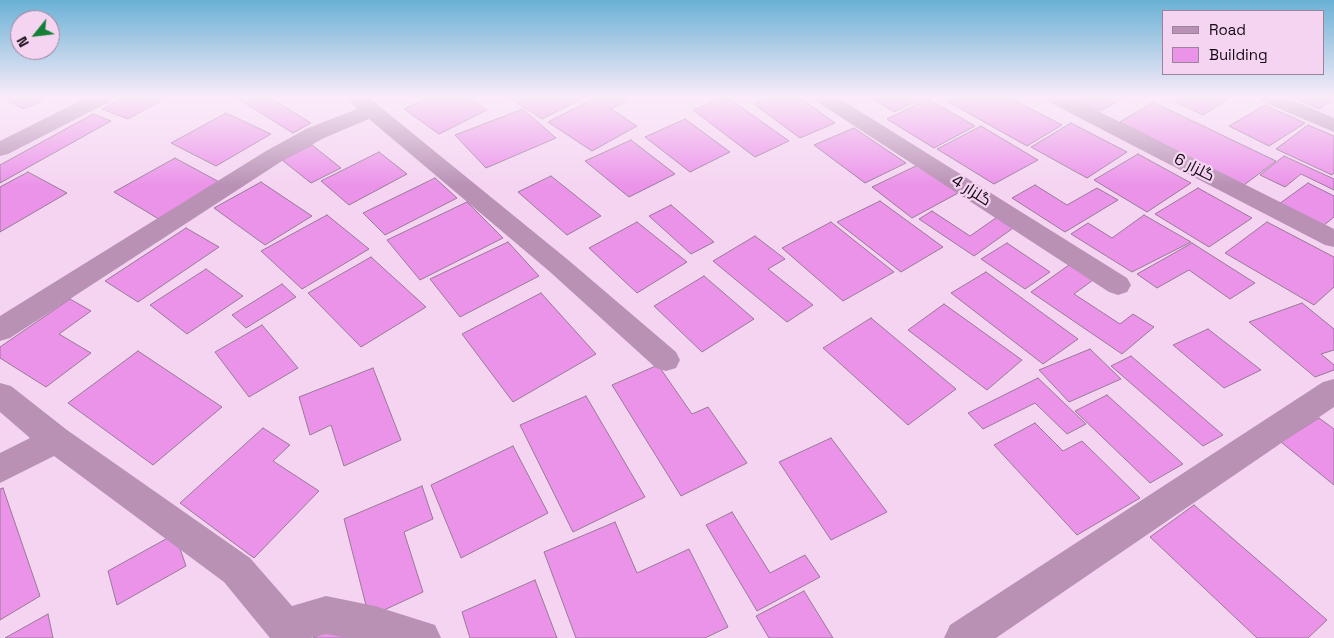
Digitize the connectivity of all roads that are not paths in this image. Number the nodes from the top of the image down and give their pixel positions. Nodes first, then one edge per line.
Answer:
1 (43, 127) edge
2 (326, 127) edge
3 (392, 127) edge
4 (870, 127) edge
5 (1113, 127) edge
6 (0, 148) edge
7 (1334, 239) edge
8 (1118, 285) dead end
9 (0, 330) edge
10 (666, 360) dead end
11 (1334, 391) edge
12 (0, 395) edge
13 (56, 440) junction
14 (0, 469) edge
15 (276, 633) edge
16 (422, 638) edge
17 (962, 638) edge

1 - 6 street
2 - 9 street
3 - 10 street
4 - 8 street, گلزار 4
5 - 7 street, گلزار 6
11 - 17 street
12 - 13 street
13 - 14 street
13 - 15 street
15 - 16 street

